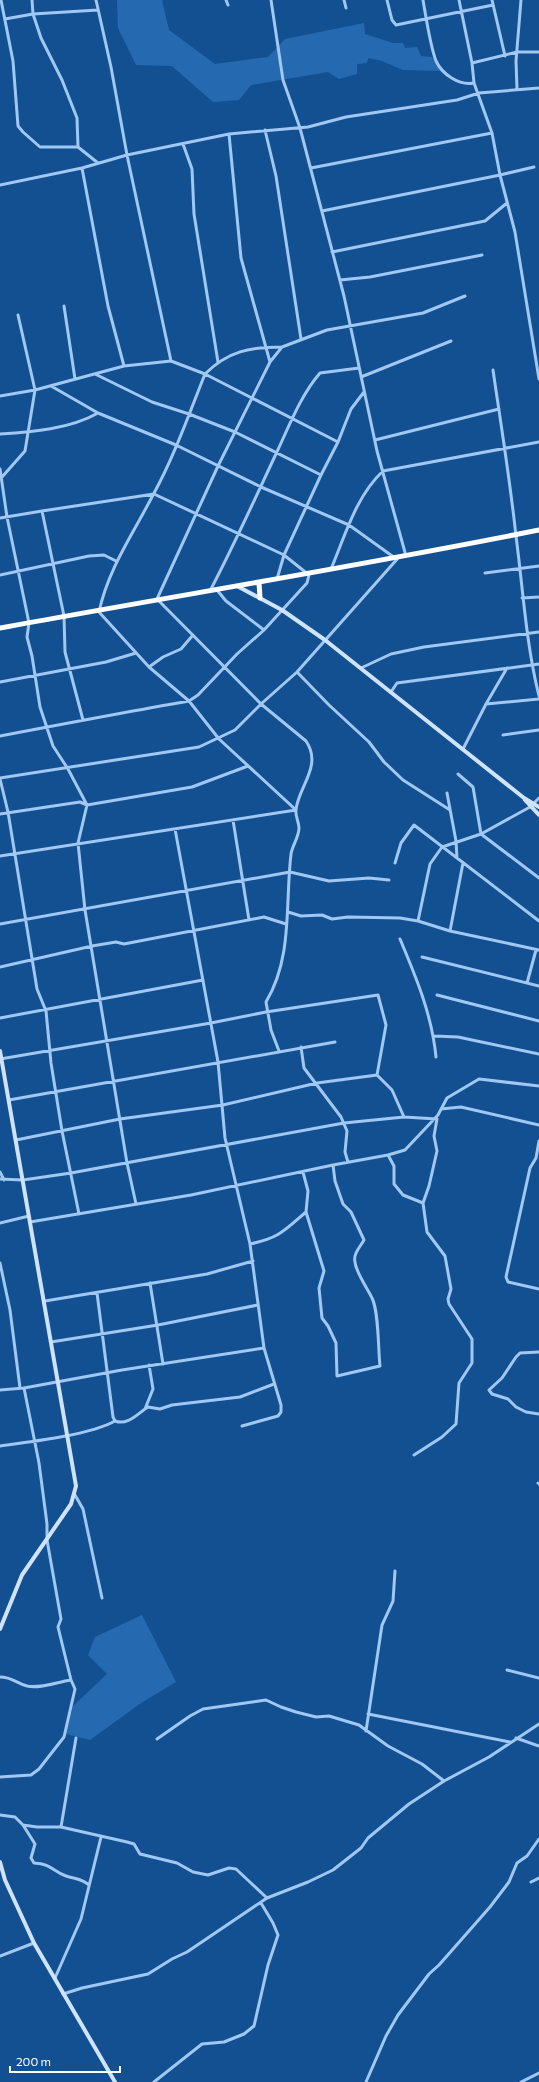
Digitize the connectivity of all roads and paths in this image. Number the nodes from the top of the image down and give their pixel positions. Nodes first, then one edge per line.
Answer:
1 (1, 0) edge
2 (32, 0) edge
3 (96, 0) edge
4 (226, 0) edge
5 (271, 0) edge
6 (344, 0) edge
7 (387, 0) edge
8 (423, 0) edge
9 (459, 0) edge
10 (492, 0) edge
11 (521, 0) edge
12 (228, 5) dead end
13 (493, 5) junction
14 (346, 8) dead end
15 (98, 10) junction
16 (462, 11) junction
17 (33, 14) junction
18 (5, 19) junction
19 (427, 19) junction
20 (518, 52) junction
21 (539, 52) edge
22 (505, 56) junction
23 (472, 63) junction
24 (474, 83) junction
25 (539, 88) edge
26 (517, 89) junction
27 (479, 93) junction
28 (300, 128) junction
29 (265, 130) junction
30 (492, 133) junction
31 (229, 134) junction
32 (183, 144) junction
33 (78, 147) junction
34 (127, 155) junction
35 (98, 163) junction
36 (534, 167) dead end
37 (82, 168) junction
38 (311, 168) junction
39 (500, 175) junction
40 (0, 185) edge
41 (507, 203) junction
42 (322, 211) junction
43 (332, 252) junction
44 (482, 255) dead end
45 (340, 280) junction
46 (465, 296) dead end
47 (64, 306) dead end
48 (18, 315) dead end
49 (351, 327) junction
50 (301, 339) junction
51 (451, 340) dead end
52 (265, 347) junction
53 (282, 347) junction
54 (171, 361) junction
55 (218, 362) junction
56 (270, 362) junction
57 (124, 366) junction
58 (360, 368) junction
59 (493, 370) dead end
60 (95, 374) junction
61 (205, 374) junction
62 (361, 377) junction
63 (75, 379) junction
64 (539, 379) edge
65 (51, 386) junction
66 (35, 390) junction
67 (364, 392) junction
68 (0, 396) edge
69 (252, 399) junction
70 (499, 410) junction
71 (98, 413) junction
72 (189, 414) junction
73 (292, 419) junction
74 (28, 432) junction
75 (234, 432) junction
76 (0, 434) edge
77 (375, 440) junction
78 (338, 442) junction
79 (539, 442) edge
80 (176, 445) junction
81 (504, 448) junction
82 (277, 453) junction
83 (218, 466) junction
84 (0, 469) edge
85 (382, 471) junction
86 (321, 475) junction
87 (1, 477) edge
88 (261, 487) junction
89 (154, 494) junction
90 (305, 507) junction
91 (42, 511) junction
92 (196, 514) junction
93 (7, 517) junction
94 (0, 518) edge
95 (349, 525) junction
96 (539, 530) edge
97 (240, 533) junction
98 (516, 535) junction
99 (284, 555) junction
100 (406, 556) junction
101 (397, 558) junction
102 (116, 561) junction
103 (53, 564) junction
104 (539, 566) edge
105 (520, 568) junction
106 (331, 570) junction
107 (18, 572) junction
108 (485, 573) dead end
109 (309, 574) junction
110 (0, 575) edge
111 (277, 579) junction
112 (259, 582) junction
113 (235, 585) junction
114 (213, 589) junction
115 (539, 597) edge
116 (260, 598) junction
117 (522, 598) junction
118 (157, 599) junction
119 (282, 610) junction
120 (99, 612) junction
121 (64, 616) junction
122 (29, 623) junction
123 (0, 628) edge
124 (264, 630) junction
125 (539, 632) edge
126 (528, 633) junction
127 (193, 635) junction
128 (325, 640) junction
129 (136, 653) junction
130 (539, 664) edge
131 (532, 665) junction
132 (149, 667) junction
133 (224, 668) junction
134 (361, 668) junction
135 (508, 668) junction
136 (70, 669) junction
137 (297, 672) junction
138 (36, 676) junction
139 (0, 682) edge
140 (391, 692) junction
141 (539, 697) edge
142 (189, 701) junction
143 (261, 704) junction
144 (486, 704) junction
145 (83, 720) junction
146 (47, 727) junction
147 (539, 730) edge
148 (503, 735) dead end
149 (0, 736) edge
150 (219, 739) junction
151 (463, 749) junction
152 (248, 766) junction
153 (68, 769) junction
154 (458, 774) dead end
155 (0, 778) edge
156 (447, 793) dead end
157 (524, 798) junction
158 (539, 798) edge
159 (535, 804) junction
160 (87, 805) junction
161 (530, 807) junction
162 (539, 807) edge
163 (296, 810) junction
164 (450, 810) junction
165 (8, 812) junction
166 (0, 814) edge
167 (539, 815) edge
168 (233, 820) junction
169 (175, 829) junction
170 (481, 834) junction
171 (456, 841) junction
172 (78, 843) junction
173 (442, 847) junction
174 (15, 853) junction
175 (0, 856) edge
176 (457, 858) junction
177 (395, 863) dead end
178 (463, 863) junction
179 (290, 872) junction
180 (539, 878) edge
181 (244, 880) junction
182 (389, 880) dead end
183 (186, 891) junction
184 (85, 910) junction
185 (288, 912) junction
186 (249, 920) junction
187 (26, 921) junction
188 (418, 921) junction
189 (539, 921) edge
190 (0, 924) edge
191 (286, 924) junction
192 (194, 930) junction
193 (450, 931) junction
194 (400, 939) dead end
195 (92, 946) junction
196 (537, 950) edge
197 (422, 957) dead end
198 (32, 961) junction
199 (0, 967) edge
200 (203, 980) junction
201 (527, 983) junction
202 (539, 986) edge
203 (437, 995) dead end
204 (99, 1000) junction
205 (46, 1011) junction
206 (266, 1012) junction
207 (0, 1018) edge
208 (539, 1021) edge
209 (211, 1023) junction
210 (434, 1036) junction
211 (107, 1042) junction
212 (335, 1042) dead end
213 (301, 1047) junction
214 (50, 1050) junction
215 (0, 1051) edge
216 (279, 1051) junction
217 (539, 1054) edge
218 (436, 1057) dead end
219 (1, 1059) edge
220 (218, 1062) junction
221 (376, 1075) junction
222 (113, 1081) junction
223 (317, 1083) junction
224 (539, 1086) edge
225 (56, 1092) junction
226 (9, 1100) junction
227 (223, 1105) junction
228 (441, 1109) junction
229 (404, 1117) junction
230 (436, 1119) junction
231 (120, 1120) junction
232 (344, 1122) junction
233 (539, 1125) edge
234 (62, 1131) junction
235 (16, 1140) junction
236 (539, 1141) edge
237 (227, 1145) junction
238 (388, 1155) junction
239 (537, 1159) edge
240 (348, 1162) junction
241 (127, 1163) junction
242 (333, 1165) junction
243 (0, 1172) edge
244 (303, 1172) junction
245 (71, 1173) junction
246 (0, 1179) edge
247 (4, 1180) junction
248 (23, 1180) junction
249 (238, 1187) junction
250 (422, 1203) junction
251 (136, 1204) junction
252 (306, 1212) junction
253 (79, 1214) junction
254 (29, 1216) junction
255 (30, 1222) junction
256 (0, 1223) edge
257 (250, 1244) junction
258 (253, 1260) junction
259 (0, 1263) edge
260 (150, 1283) junction
261 (539, 1289) edge
262 (97, 1293) junction
263 (45, 1301) junction
264 (258, 1305) junction
265 (158, 1325) junction
266 (102, 1334) junction
267 (51, 1342) junction
268 (264, 1348) junction
269 (539, 1352) edge
270 (163, 1364) junction
271 (149, 1365) junction
272 (107, 1373) junction
273 (58, 1381) junction
274 (274, 1384) junction
275 (22, 1388) junction
276 (0, 1390) edge
277 (145, 1409) junction
278 (539, 1414) edge
279 (115, 1421) junction
280 (242, 1426) dead end
281 (67, 1435) junction
282 (34, 1441) junction
283 (0, 1446) edge
284 (414, 1455) dead end
285 (75, 1495) junction
286 (47, 1540) junction
287 (395, 1571) dead end
288 (102, 1598) dead end
289 (0, 1629) edge
290 (507, 1670) dead end
291 (0, 1677) edge
292 (539, 1678) edge
293 (71, 1680) junction
294 (368, 1714) junction
295 (539, 1724) edge
296 (366, 1730) junction
297 (516, 1737) junction
298 (76, 1738) dead end
299 (157, 1739) dead end
300 (510, 1742) junction
301 (539, 1746) edge
302 (0, 1777) edge
303 (444, 1781) junction
304 (0, 1815) edge
305 (23, 1825) junction
306 (61, 1827) junction
307 (101, 1837) junction
308 (539, 1839) edge
309 (0, 1862) edge
310 (539, 1878) edge
311 (531, 1882) dead end
312 (89, 1885) junction
313 (267, 1898) junction
314 (261, 1903) junction
315 (34, 1943) junction
316 (0, 1956) edge
317 (56, 1978) junction
318 (63, 1994) junction
319 (539, 2073) edge
320 (115, 2082) edge
321 (154, 2082) edge
322 (366, 2082) edge
323 (521, 2082) edge

1 - 18 street
2 - 17 street
3 - 15 street
4 - 12 street
5 - 28 street
6 - 14 street
7 - 19 street
8 - 19 street
9 - 16 street
10 - 13 street
11 - 20 street
13 - 16 street
13 - 22 street
15 - 17 street
15 - 34 street
16 - 19 street
16 - 23 street
17 - 18 street
17 - 33 street
18 - 33 street
19 - 24 street
20 - 21 street
20 - 22 street
20 - 26 street
22 - 23 street
23 - 24 street
24 - 27 street
25 - 26 street
26 - 27 street
27 - 28 street
27 - 30 street
28 - 29 street
28 - 38 street
29 - 31 street
29 - 50 street
30 - 38 street
30 - 39 street
31 - 32 street
31 - 52 street
32 - 34 street
32 - 55 street
33 - 35 street
34 - 35 street
34 - 54 street
35 - 37 street
36 - 39 street
37 - 40 street
37 - 57 street
38 - 42 street
39 - 41 street
39 - 42 street
41 - 43 street
41 - 64 street
42 - 43 street
43 - 45 street
44 - 45 street
45 - 49 street
46 - 49 street
47 - 63 street
48 - 66 street
49 - 50 street
49 - 58 street
50 - 53 street
51 - 62 street
52 - 53 street
52 - 55 street
52 - 56 street
53 - 56 street
54 - 57 street
54 - 61 street
55 - 61 street
56 - 69 street
57 - 60 street
58 - 62 street
58 - 73 street
59 - 70 street
60 - 63 street
60 - 72 street
61 - 69 street
61 - 72 street
62 - 67 street
63 - 65 street
65 - 66 street
65 - 71 street
66 - 68 street
66 - 74 street
67 - 77 street
67 - 78 street
69 - 73 street
69 - 75 street
70 - 77 street
70 - 81 street
71 - 74 street
71 - 80 street
72 - 75 street
72 - 80 street
73 - 78 street
73 - 82 street
74 - 76 street
74 - 87 street
75 - 82 street
75 - 83 street
77 - 85 street
78 - 86 street
79 - 81 street
80 - 83 street
80 - 89 street
81 - 85 street
81 - 98 street
82 - 86 street
82 - 88 street
83 - 88 street
83 - 92 street
84 - 87 street
85 - 95 street
85 - 100 street
86 - 90 street
87 - 93 street
88 - 90 street
88 - 97 street
89 - 91 street
89 - 92 street
89 - 102 street
90 - 95 street
90 - 99 street
91 - 93 street
91 - 103 street
92 - 97 street
92 - 118 street
93 - 94 street
93 - 107 street
95 - 101 street
95 - 106 street
96 - 98 highway
97 - 99 street
97 - 114 street
98 - 100 highway
98 - 105 street
99 - 109 street
99 - 111 street
100 - 101 highway
101 - 106 highway
101 - 128 street
102 - 103 street
102 - 120 street
103 - 107 street
103 - 121 street
104 - 105 street
105 - 108 street
105 - 117 street
106 - 109 highway
107 - 110 street
107 - 122 street
109 - 111 highway
109 - 119 street
111 - 112 highway
112 - 113 highway
112 - 116 highway
113 - 114 highway
113 - 116 street
114 - 118 highway
114 - 124 street
115 - 117 street
116 - 119 street
117 - 126 street
118 - 120 highway
118 - 127 street
119 - 124 street
119 - 128 street
120 - 121 highway
120 - 129 street
121 - 122 highway
121 - 136 street
122 - 123 highway
122 - 138 street
124 - 133 street
125 - 126 street
126 - 131 street
126 - 134 street
127 - 132 street
127 - 133 street
128 - 134 street
128 - 137 street
129 - 132 street
129 - 136 street
130 - 131 street
131 - 135 street
131 - 141 street
132 - 142 street
133 - 142 street
133 - 143 street
134 - 140 street
135 - 140 street
135 - 144 street
136 - 138 street
136 - 145 street
137 - 143 street
137 - 164 street
138 - 139 street
138 - 146 street
140 - 151 street
141 - 144 street
142 - 145 street
142 - 150 street
143 - 150 street
143 - 163 street
144 - 151 street
145 - 146 street
146 - 149 street
146 - 153 street
147 - 148 street
150 - 152 street
150 - 153 street
151 - 157 street
152 - 160 street
152 - 163 street
153 - 155 street
153 - 160 street
154 - 170 street
155 - 165 street
156 - 164 street
157 - 159 street
157 - 161 street
158 - 159 street
159 - 161 street
159 - 162 street
160 - 165 street
160 - 172 street
161 - 167 street
161 - 170 street
163 - 168 street
163 - 179 street
164 - 171 street
165 - 166 street
165 - 174 street
168 - 169 street
168 - 181 street
169 - 172 street
169 - 183 street
170 - 171 street
170 - 180 street
171 - 173 street
171 - 176 street
172 - 174 street
172 - 184 street
173 - 176 street
173 - 177 street
173 - 188 street
174 - 175 street
174 - 187 street
176 - 178 street
178 - 189 street
178 - 193 street
179 - 181 street
179 - 182 street
179 - 185 street
181 - 183 street
181 - 186 street
183 - 184 street
183 - 192 street
184 - 187 street
184 - 195 street
185 - 188 street
185 - 191 street
186 - 191 street
186 - 192 street
187 - 190 street
187 - 198 street
188 - 193 street
191 - 206 street
192 - 195 street
192 - 200 street
193 - 196 street
194 - 210 street
195 - 198 street
195 - 204 street
196 - 201 street
197 - 201 street
198 - 199 street
198 - 205 street
200 - 204 street
200 - 209 street
201 - 202 street
203 - 208 street
204 - 205 street
204 - 211 street
205 - 207 street
205 - 214 street
206 - 209 street
206 - 216 street
206 - 221 street
209 - 211 street
209 - 220 street
210 - 217 street
210 - 218 street
211 - 214 street
211 - 222 street
212 - 213 street
213 - 216 street
213 - 223 street
214 - 219 street
214 - 225 street
215 - 219 street
216 - 220 street
219 - 226 street
220 - 222 street
220 - 227 street
221 - 223 street
221 - 229 street
222 - 225 street
222 - 231 street
223 - 227 street
223 - 232 street
224 - 228 street
225 - 226 street
225 - 234 street
226 - 235 street
227 - 231 street
227 - 237 street
228 - 230 street
228 - 233 street
229 - 230 street
229 - 232 street
230 - 238 street
230 - 250 street
231 - 234 street
231 - 241 street
232 - 237 street
232 - 240 street
234 - 235 street
234 - 245 street
235 - 248 street
236 - 239 street
237 - 241 street
237 - 249 street
238 - 240 street
238 - 250 street
239 - 261 street
240 - 242 street
241 - 245 street
241 - 251 street
242 - 244 street
242 - 252 street
243 - 247 street
244 - 249 street
244 - 252 street
245 - 248 street
245 - 253 street
246 - 247 street
247 - 248 street
248 - 254 street
249 - 251 street
249 - 257 street
250 - 284 street
251 - 253 street
252 - 257 street
253 - 255 street
254 - 255 street
254 - 256 street
255 - 263 street
257 - 258 street
258 - 260 street
258 - 264 street
259 - 275 street
260 - 262 street
260 - 265 street
262 - 263 street
262 - 266 street
263 - 267 street
264 - 265 street
264 - 268 street
265 - 266 street
265 - 270 street
266 - 267 street
266 - 272 street
267 - 273 street
268 - 270 street
268 - 274 street
269 - 278 street
270 - 271 street
271 - 272 street
271 - 277 street
272 - 273 street
272 - 279 street
273 - 275 street
273 - 281 street
274 - 277 street
274 - 280 street
275 - 276 street
275 - 282 street
277 - 279 street
279 - 281 street
281 - 282 street
281 - 285 street
282 - 283 street
282 - 286 street
285 - 286 street
285 - 288 street
286 - 289 street
286 - 293 street
287 - 294 street
290 - 292 street
291 - 293 street
293 - 302 street
294 - 296 street
294 - 300 street
295 - 297 street
296 - 299 street
296 - 303 street
297 - 300 street
297 - 301 street
298 - 306 street
300 - 303 street
303 - 313 street
304 - 305 street
305 - 306 street
305 - 312 street
306 - 307 street
307 - 312 street
307 - 313 street
308 - 322 street
309 - 315 street
310 - 311 street
312 - 317 street
313 - 314 street
314 - 318 street
314 - 321 street
315 - 316 street
315 - 317 street
317 - 318 street
318 - 320 street
319 - 323 street

